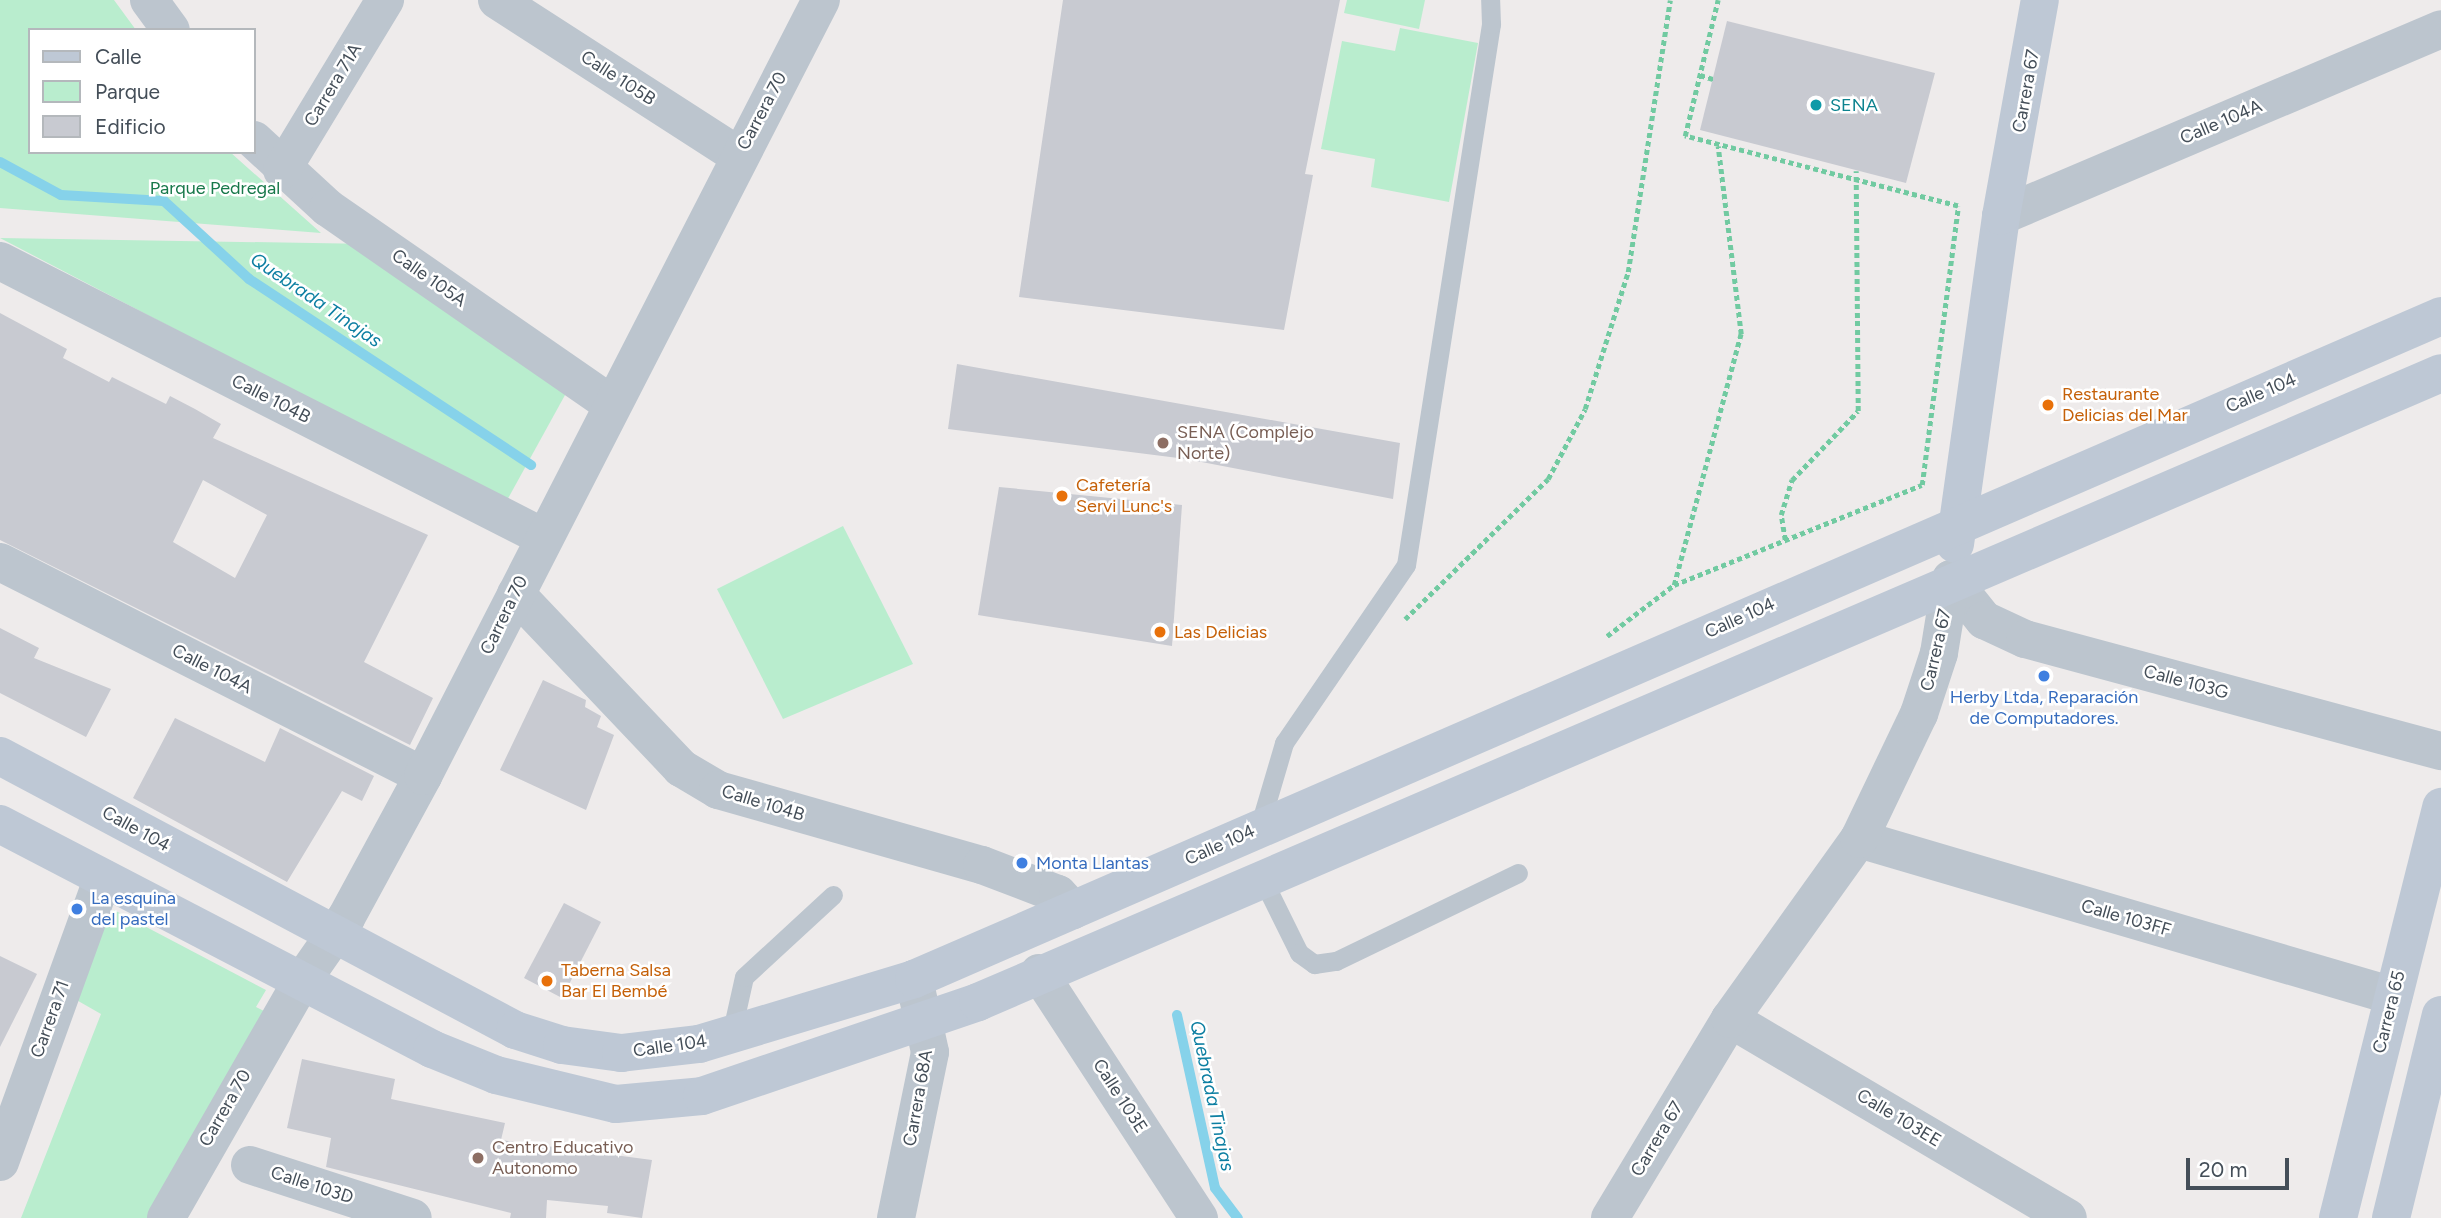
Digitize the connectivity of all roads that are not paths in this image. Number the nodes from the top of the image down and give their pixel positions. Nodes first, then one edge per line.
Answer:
1 (149, 0) edge
2 (385, 0) edge
3 (497, 0) edge
4 (821, 0) edge
5 (1490, 0) edge
6 (2040, 0) edge
7 (170, 28) edge
8 (2441, 29) edge
9 (256, 141) edge
10 (738, 156) junction
11 (282, 170) junction
12 (2001, 216) junction
13 (0, 261) edge
14 (2441, 316) edge
15 (2441, 373) edge
16 (613, 405) junction
17 (1958, 522) junction
18 (542, 537) junction
19 (0, 562) edge
20 (1951, 579) junction
21 (516, 594) junction
22 (2441, 751) edge
23 (0, 756) edge
24 (423, 776) junction
25 (2441, 807) edge
26 (0, 824) edge
27 (1259, 828) junction
28 (1859, 839) junction
29 (1518, 873) dead end
30 (1261, 876) junction
31 (103, 878) junction
32 (833, 895) dead end
33 (1073, 910) junction
34 (333, 934) junction
35 (1039, 973) junction
36 (914, 979) junction
37 (302, 981) junction
38 (2393, 996) junction
39 (2441, 1015) edge
40 (1730, 1019) junction
41 (925, 1024) junction
42 (731, 1035) junction
43 (3, 1137) edge
44 (250, 1165) dead end
45 (166, 1218) edge
46 (413, 1218) edge
47 (896, 1218) edge
48 (1199, 1218) edge
49 (1610, 1218) edge
50 (2068, 1218) edge
51 (2338, 1218) edge
52 (2390, 1218) edge

1 - 7 street
2 - 11 street, Carrera 71A
3 - 10 street, Calle 105B
4 - 10 street, Carrera 70
5 - 27 lane
6 - 12 main road, Carrera 67
8 - 12 street, Calle 104A
9 - 11 street, Calle 105A
10 - 16 street, Carrera 70
11 - 16 street, Calle 105A
12 - 17 main road, Carrera 67
13 - 18 street, Calle 104B
14 - 17 main road, Calle 104
15 - 20 main road
16 - 18 street, Carrera 70
17 - 20 main road, Carrera 67
17 - 27 main road, Calle 104
18 - 21 street, Carrera 70
19 - 24 street, Calle 104A
20 - 22 street, Calle 103G
20 - 28 street, Carrera 67
20 - 30 main road
21 - 24 street, Carrera 70
21 - 33 street, Calle 104B
23 - 34 main road, Calle 104
24 - 34 street, Carrera 70
25 - 38 main road, Carrera 65
26 - 31 main road
27 - 33 main road, Calle 104
28 - 38 street, Calle 103FF
28 - 40 street, Carrera 67
29 - 30 lane
30 - 35 main road
31 - 37 main road
31 - 43 street, Carrera 71
32 - 42 lane
33 - 36 main road, Calle 104
34 - 37 street, Carrera 70
34 - 42 main road, Calle 104
35 - 41 main road
35 - 48 street, Calle 103E
36 - 41 street, Carrera 68A
36 - 42 main road, Calle 104
37 - 41 main road
37 - 45 street, Carrera 70
38 - 51 main road, Carrera 65
39 - 52 main road
40 - 49 street, Carrera 67
40 - 50 street, Calle 103EE
41 - 47 street, Carrera 68A
44 - 46 street, Calle 103D

